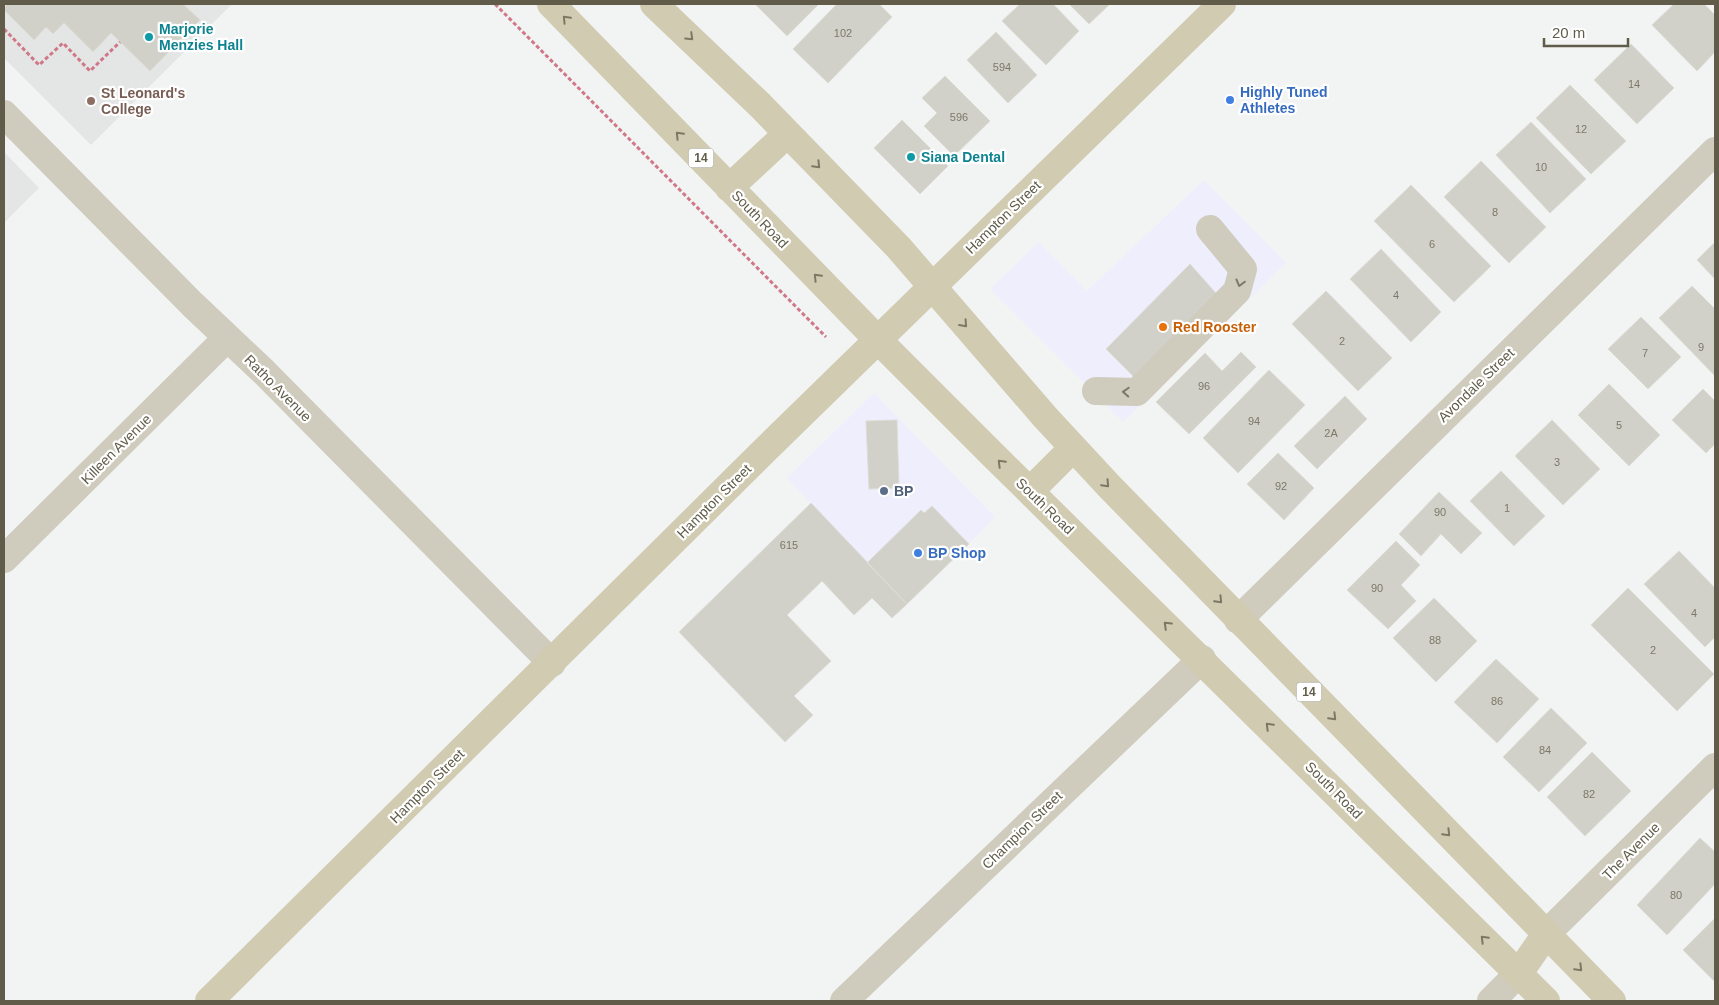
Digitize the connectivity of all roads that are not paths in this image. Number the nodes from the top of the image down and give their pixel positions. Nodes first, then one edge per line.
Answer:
1 (551, 4) edge
2 (654, 4) edge
3 (1222, 4) edge
4 (4, 114) edge
5 (787, 134) junction
6 (1715, 151) edge
7 (729, 188) junction
8 (1210, 229) dead end
9 (933, 287) junction
10 (227, 338) junction
11 (878, 340) junction
12 (1096, 391) dead end
13 (1073, 448) junction
14 (1030, 492) junction
15 (4, 559) edge
16 (1238, 620) junction
17 (1202, 659) junction
18 (552, 663) junction
19 (1715, 767) edge
20 (1546, 934) junction
21 (1519, 973) junction
22 (209, 1001) edge
23 (844, 1001) edge
24 (1491, 1001) edge
25 (1546, 1001) edge
26 (1612, 1001) edge

7 -> 1 main road, South Road / 14
2 -> 5 main road, 14
3 - 9 main road, Hampton Street
4 - 10 street, Ratho Avenue
5 - 7 main road
5 -> 9 main road, 14
6 - 16 street, Avondale Street
11 -> 7 main road, South Road / 14
8 -> 12 street
9 - 11 main road, Hampton Street
9 -> 13 main road, 14
10 - 15 street, Killeen Avenue
10 - 18 street, Ratho Avenue
14 -> 11 main road, South Road / 14
11 - 18 main road, Hampton Street
13 - 14 main road
13 -> 16 main road, 14
17 -> 14 main road, South Road / 14
16 -> 20 main road, 14
21 -> 17 main road, South Road / 14
17 - 23 street, Champion Street
18 - 22 main road, Hampton Street
19 - 20 street, The Avenue
20 - 21 main road
20 -> 26 main road, 14
21 - 24 street
21 - 25 main road, South Road / 14

